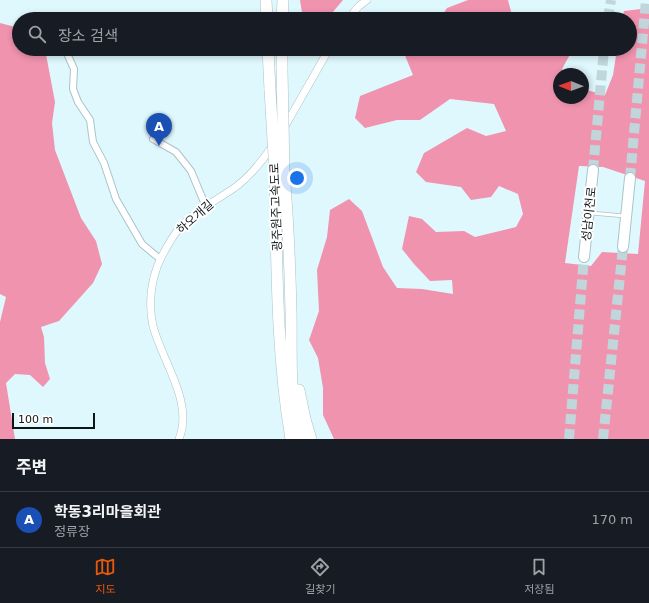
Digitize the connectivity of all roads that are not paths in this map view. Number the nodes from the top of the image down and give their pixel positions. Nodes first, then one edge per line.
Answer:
1 (266, 0) edge
2 (283, 0) edge
3 (367, 0) edge
4 (267, 12) edge
5 (282, 12) edge
6 (354, 12) edge
7 (68, 56) edge
8 (268, 56) edge
9 (282, 56) edge
10 (325, 56) edge
11 (153, 139) dead end
12 (593, 170) tunnel mouth
13 (280, 173) junction
14 (630, 178) tunnel mouth
15 (206, 206) junction
16 (589, 212) junction
17 (626, 216) junction
18 (623, 247) tunnel mouth
19 (584, 257) tunnel mouth
20 (160, 259) junction
21 (291, 324) junction
22 (282, 364) junction
23 (179, 439) edge
24 (284, 439) edge
25 (291, 439) edge
26 (301, 439) edge
27 (311, 439) edge

1 - 4 highway
2 - 5 highway
3 - 6 street
7 - 20 street
8 - 13 highway, 광주원주고속도로, bridge
9 - 13 highway, 광주원주고속도로, bridge
10 - 15 street, 하오개길
11 - 15 street
12 - 16 highway, 성남이천로
13 - 21 highway, 광주원주고속도로
13 - 22 highway, 광주원주고속도로
14 - 17 highway
15 - 20 street, 하오개길
16 - 17 lane
16 - 19 highway, 성남이천로
17 - 18 highway
20 - 23 street, 하오개길
21 - 26 highway
21 - 27 highway
22 - 24 highway
22 - 25 highway

